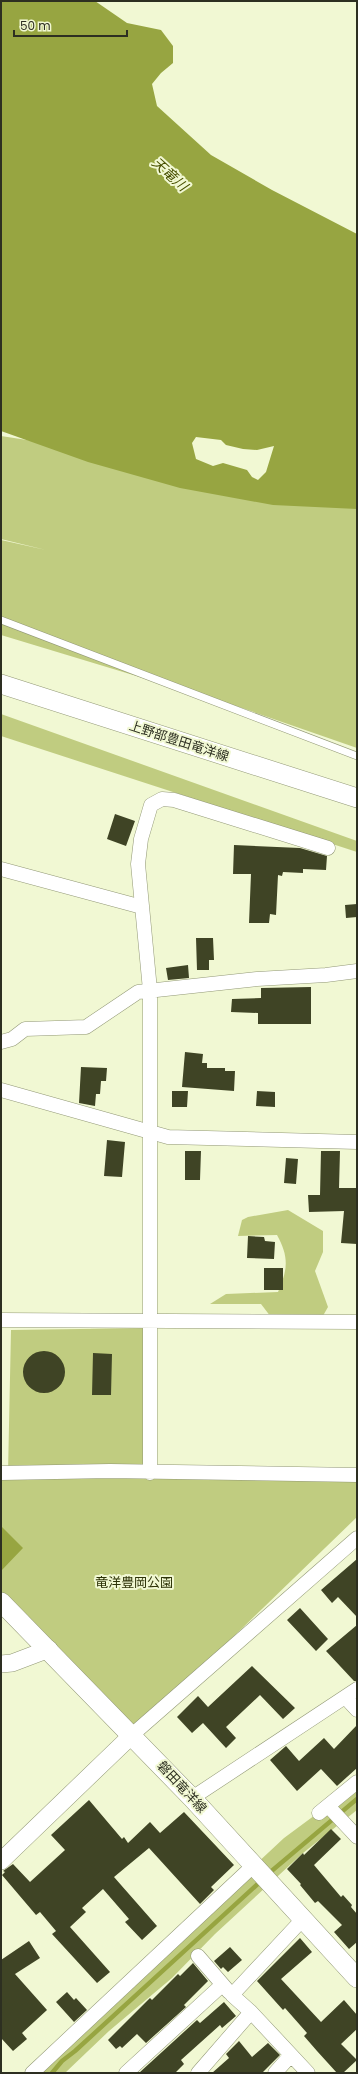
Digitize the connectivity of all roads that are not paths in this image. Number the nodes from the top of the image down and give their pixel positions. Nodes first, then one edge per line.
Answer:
1 (1, 620) edge
2 (1, 684) edge
3 (357, 756) edge
4 (357, 798) edge
5 (328, 848) dead end
6 (1, 869) edge
7 (142, 907) junction
8 (357, 971) edge
9 (150, 990) junction
10 (1, 1042) edge
11 (1, 1090) edge
12 (151, 1134) junction
13 (357, 1142) edge
14 (1, 1320) edge
15 (149, 1322) junction
16 (357, 1322) edge
17 (1, 1473) edge
18 (150, 1473) junction
19 (357, 1475) edge
20 (357, 1538) edge
21 (1, 1602) edge
22 (49, 1649) junction
23 (1, 1664) edge
24 (357, 1689) edge
25 (345, 1697) junction
26 (357, 1710) edge
27 (132, 1734) junction
28 (357, 1782) edge
29 (192, 1798) junction
30 (357, 1837) edge
31 (1, 1861) edge
32 (255, 1867) junction
33 (302, 1920) junction
34 (198, 1956) dead end
35 (357, 1978) edge
36 (227, 1990) junction
37 (251, 2012) junction
38 (292, 2055) junction
39 (32, 2073) edge
40 (126, 2073) edge
41 (198, 2073) edge
42 (276, 2073) edge
43 (308, 2073) edge

1 - 3 lane
2 - 4 main road, 上野部豊田竜洋線
5 - 7 street
6 - 7 street
7 - 9 street
8 - 9 street
9 - 10 street
9 - 12 street
11 - 12 street
12 - 13 street
12 - 15 street
14 - 15 street
15 - 16 street
15 - 18 street
17 - 18 street
18 - 19 street
20 - 27 street
21 - 22 main road, 磐田竜洋線
22 - 23 street
22 - 27 main road, 磐田竜洋線
24 - 25 street
25 - 26 street
25 - 29 street
27 - 29 main road, 磐田竜洋線
27 - 31 street
28 - 30 street
29 - 32 main road, 磐田竜洋線
32 - 33 main road, 磐田竜洋線
32 - 39 street
33 - 35 main road, 磐田竜洋線
33 - 36 street
34 - 36 street
36 - 37 street
36 - 40 street
37 - 38 street
37 - 41 street
38 - 42 street
38 - 43 street

